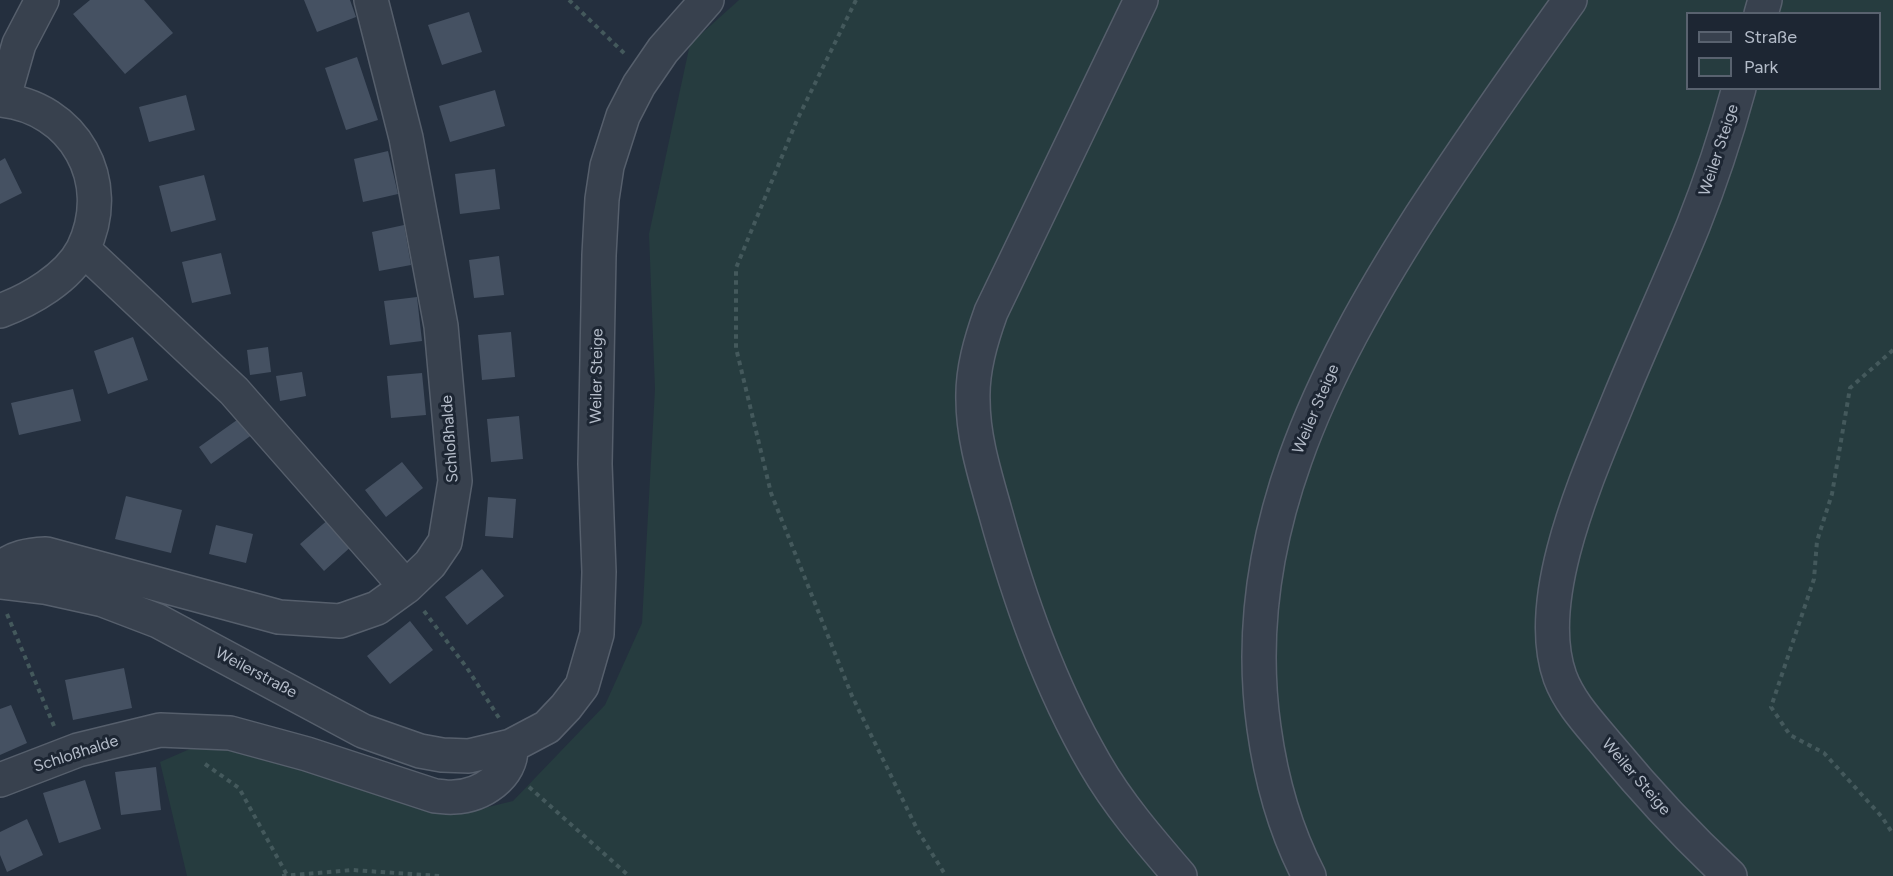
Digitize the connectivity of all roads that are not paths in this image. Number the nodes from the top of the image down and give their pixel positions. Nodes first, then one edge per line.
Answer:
1 (42, 0) edge
2 (371, 0) edge
3 (707, 0) edge
4 (1141, 0) edge
5 (1570, 0) edge
6 (1738, 90) edge
7 (1, 100) edge
8 (82, 249) junction
9 (0, 311) edge
10 (0, 569) edge
11 (406, 587) junction
12 (2, 596) edge
13 (506, 734) junction
14 (0, 780) edge
15 (1180, 876) edge
16 (1309, 876) edge
17 (1730, 876) edge

1 - 7 street
2 - 11 street, Schloßhalde
3 - 13 street, Weiler Steige
4 - 15 street
5 - 16 street, Weiler Steige
6 - 17 street, Weiler Steige
7 - 8 street
8 - 9 street
8 - 11 street
10 - 11 street, Schloßhalde
12 - 13 street, Weilerstraße
13 - 14 street, Schloßhalde

